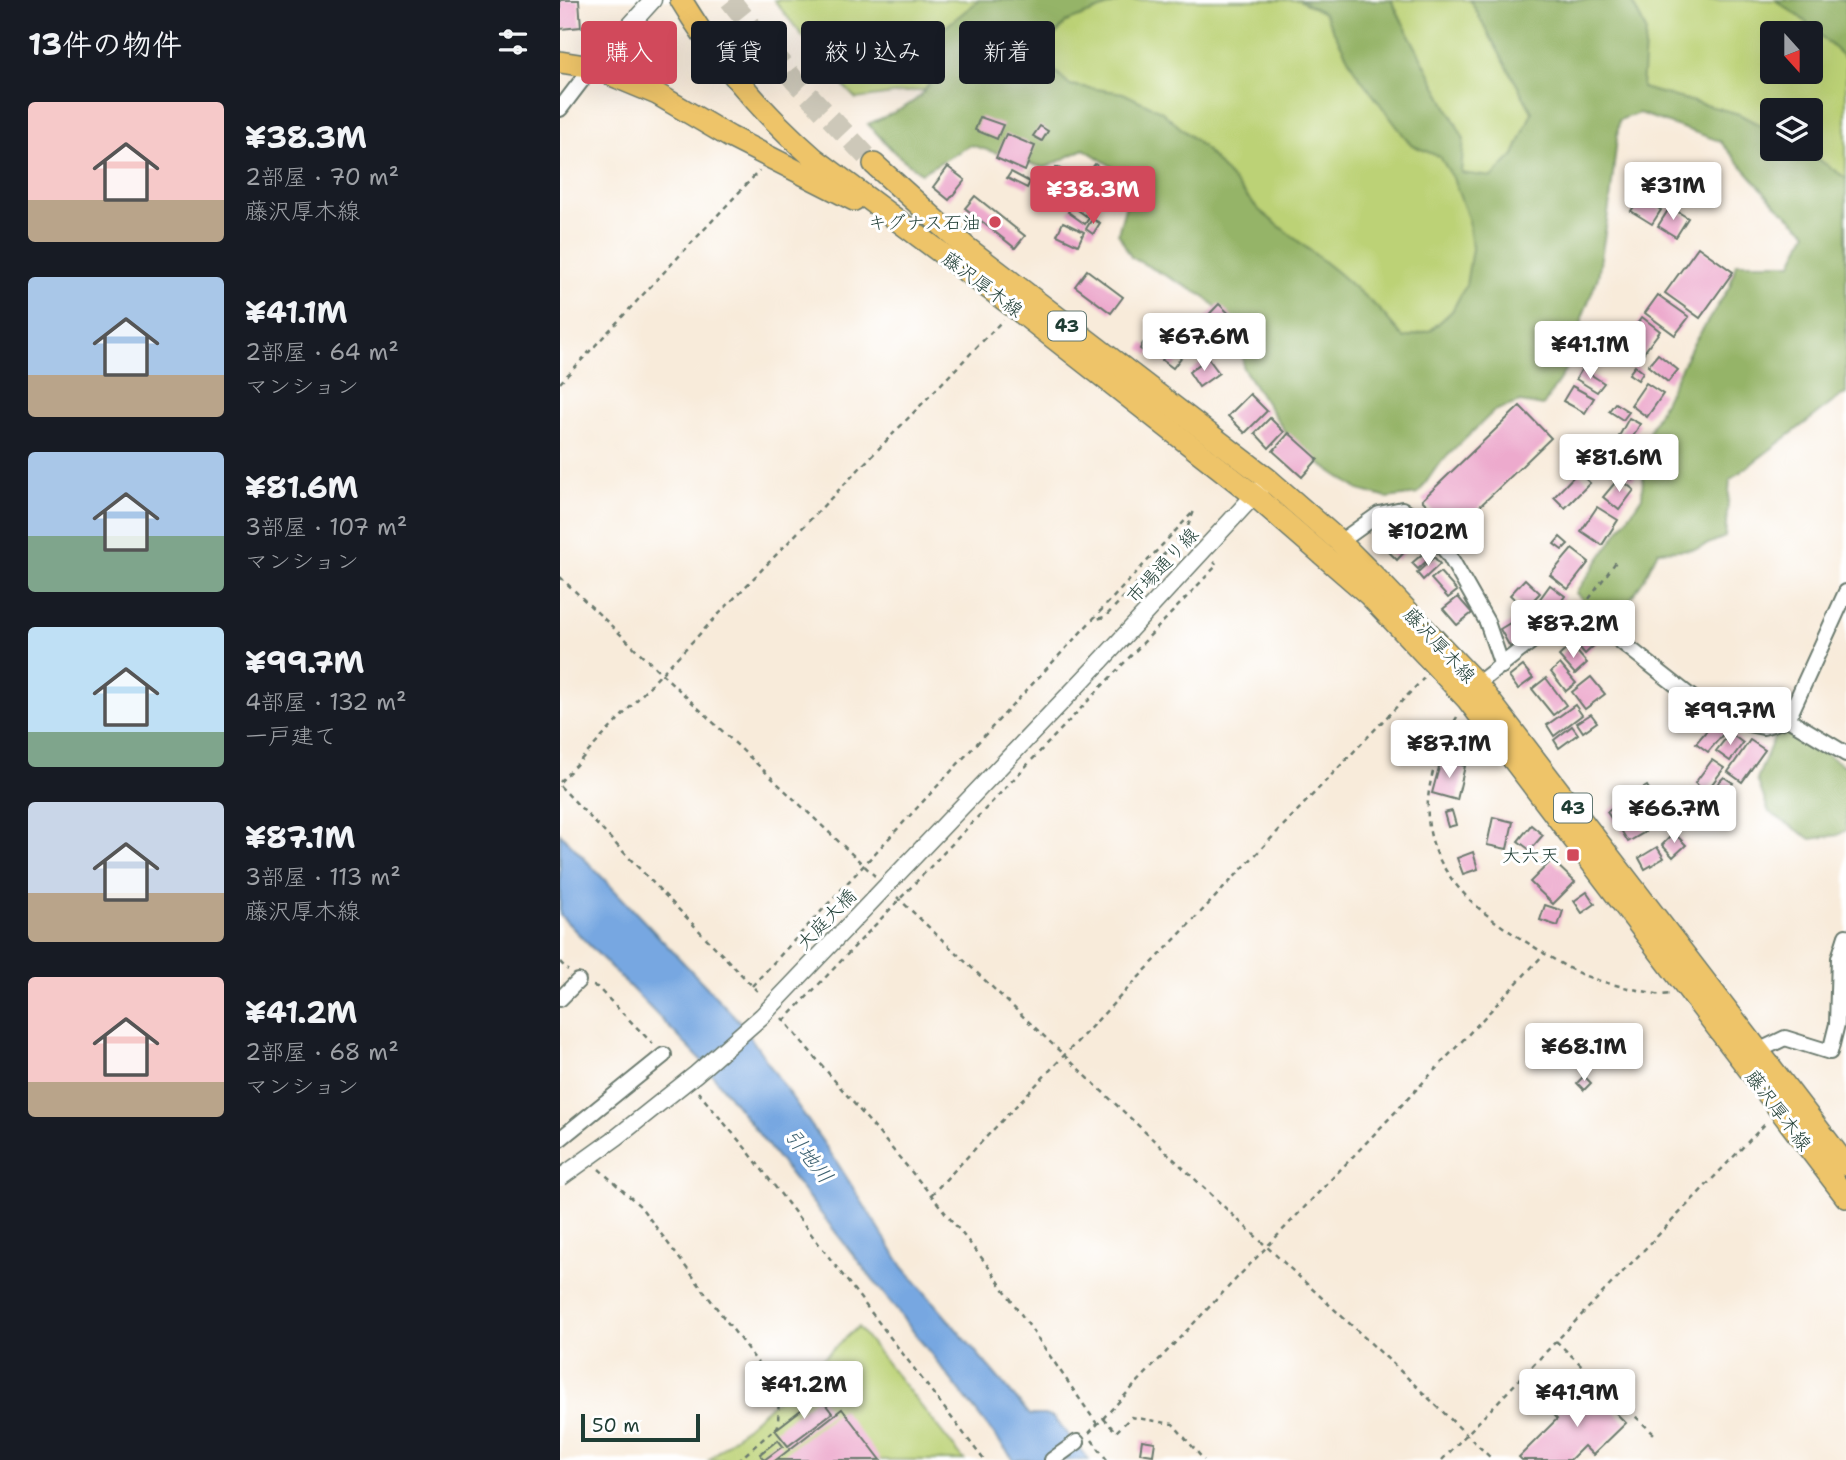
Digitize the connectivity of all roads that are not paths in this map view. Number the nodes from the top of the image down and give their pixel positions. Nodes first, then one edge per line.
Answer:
1 (653, 0) edge
2 (681, 0) edge
3 (634, 21) edge
4 (560, 62) edge
5 (581, 65) edge
6 (581, 81) edge
7 (633, 84) edge
8 (560, 109) edge
9 (874, 164) tunnel mouth
10 (912, 230) junction
11 (1262, 488) junction
12 (1340, 542) junction
13 (1846, 592) edge
14 (1100, 663) joint
15 (1502, 666) junction
16 (1469, 693) junction
17 (1788, 719) junction
18 (1846, 754) edge
19 (1846, 936) edge
20 (578, 981) road end
21 (560, 999) edge
22 (1758, 1051) junction
23 (664, 1055) road end
24 (560, 1139) edge
25 (1846, 1165) edge
26 (560, 1178) edge
27 (1846, 1198) edge
28 (1082, 1438) road end
29 (1052, 1460) edge

1 - 3 street
2 - 10 main road, 藤沢厚木線 / 43
4 - 5 main road, 藤沢厚木線 / 43
6 - 8 street
7 - 10 main road, 藤沢厚木線 / 43
9 - 11 main road, 藤沢厚木線 / 43
10 - 11 main road, 藤沢厚木線 / 43
11 - 12 main road, 藤沢厚木線 / 43
11 - 14 street, 市場通り線
11 - 16 main road, 藤沢厚木線 / 43
12 - 15 street
12 - 16 main road, 藤沢厚木線 / 43
13 - 17 street
14 - 26 street, 大庭大橋, bridge
15 - 16 street
15 - 17 street
16 - 22 main road, 藤沢厚木線 / 43
16 - 27 main road, 藤沢厚木線 / 43
17 - 18 street
19 - 22 street
20 - 21 street
22 - 25 main road, 藤沢厚木線 / 43
23 - 24 street
28 - 29 street

